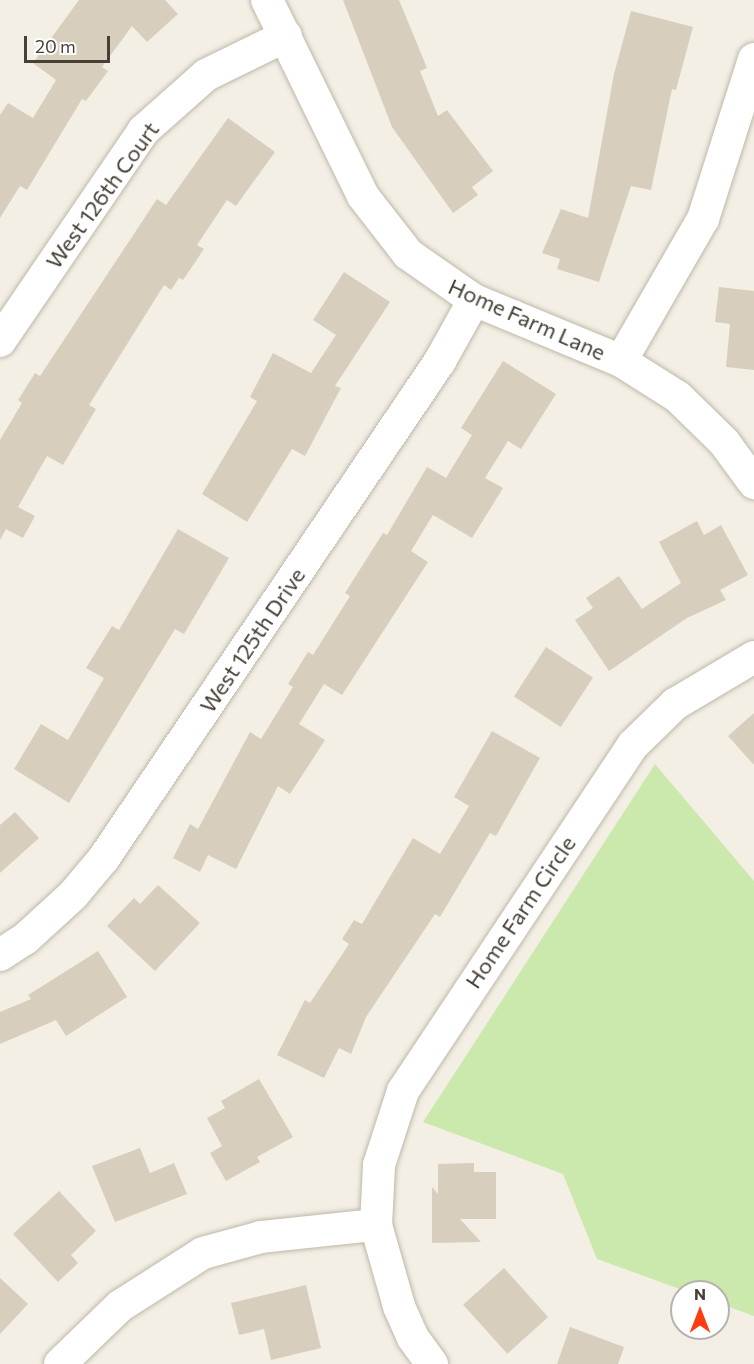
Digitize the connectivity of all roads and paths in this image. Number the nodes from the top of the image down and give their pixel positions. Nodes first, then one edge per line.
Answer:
1 (267, 0) edge
2 (286, 36) junction
3 (754, 59) edge
4 (474, 300) junction
5 (0, 341) edge
6 (621, 361) junction
7 (754, 483) edge
8 (754, 657) edge
9 (0, 955) edge
10 (376, 1225) junction
11 (60, 1364) edge
12 (432, 1364) edge

1 - 2 street, Home Farm Lane
2 - 4 street, Home Farm Lane
2 - 5 street, West 126th Court
3 - 6 street
4 - 6 street, Home Farm Lane
4 - 9 street, West 125th Drive
6 - 7 street, Home Farm Lane
8 - 10 street, Home Farm Circle
10 - 11 street
10 - 12 street, Home Farm Circle

